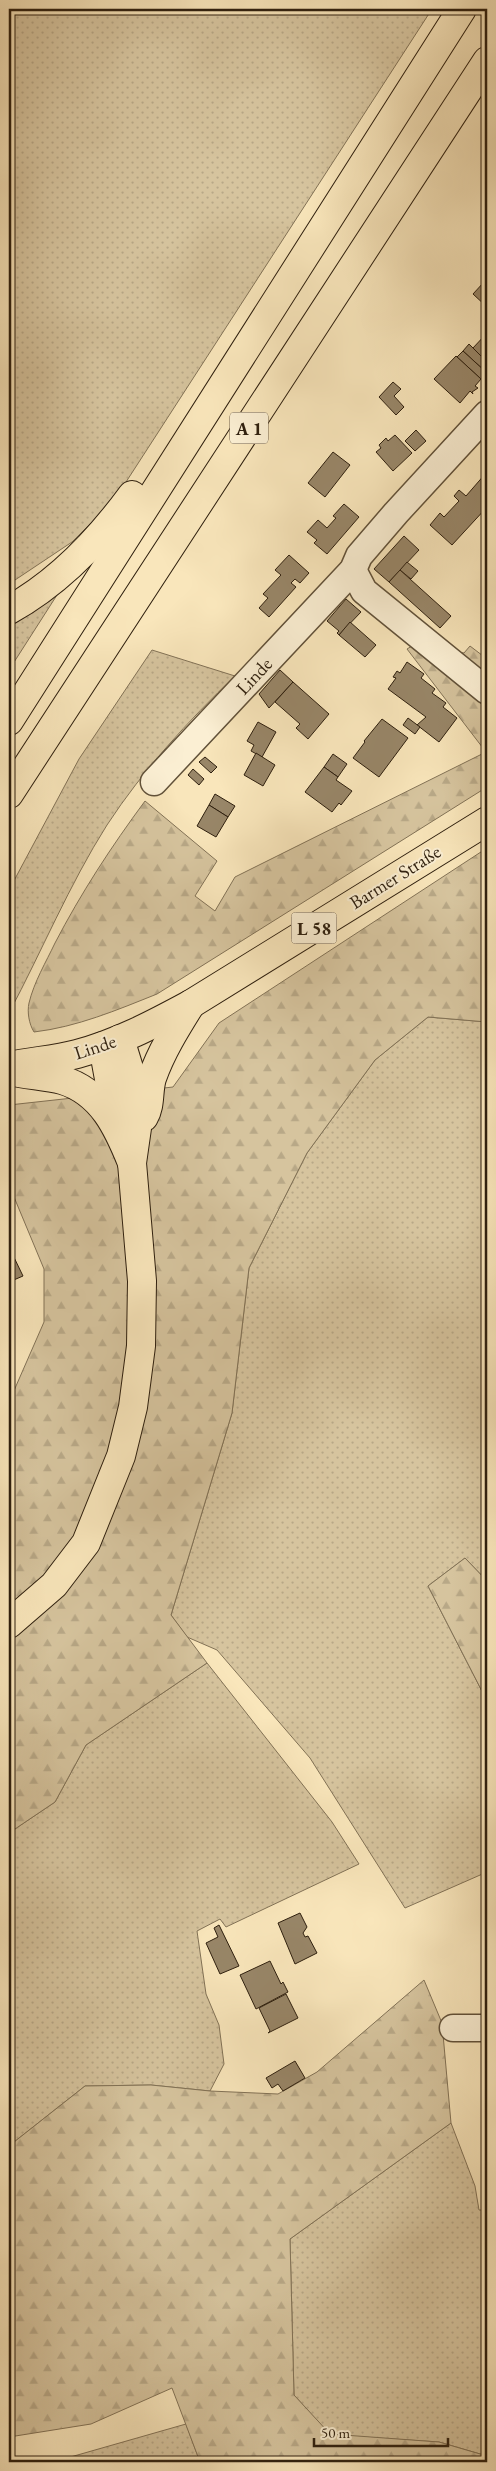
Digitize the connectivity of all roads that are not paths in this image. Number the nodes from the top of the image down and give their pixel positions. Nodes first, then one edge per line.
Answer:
1 (462, 9) edge
2 (487, 61) edge
3 (487, 414) edge
4 (199, 420) junction
5 (353, 570) junction
6 (9, 610) edge
7 (487, 691) edge
8 (9, 721) edge
9 (154, 782) dead end
10 (9, 794) edge
11 (487, 821) edge
12 (183, 1008) junction
13 (111, 1042) junction
14 (9, 1066) edge
15 (9, 1071) edge
16 (128, 1128) junction
17 (9, 1624) edge
18 (452, 2028) dead end
19 (487, 2028) edge

1 - 4 main road, A 1
2 - 10 main road, A 1
3 - 5 street, Linde
4 - 6 main road
4 - 8 main road, A 1
5 - 7 street
5 - 9 street, Linde
11 - 12 main road, Barmer Straße / L 58
12 - 13 main road, Linde / L 58
12 - 16 main road
13 - 14 main road, Linde / L 58
13 - 16 main road
15 - 16 main road
16 - 17 main road
18 - 19 street

